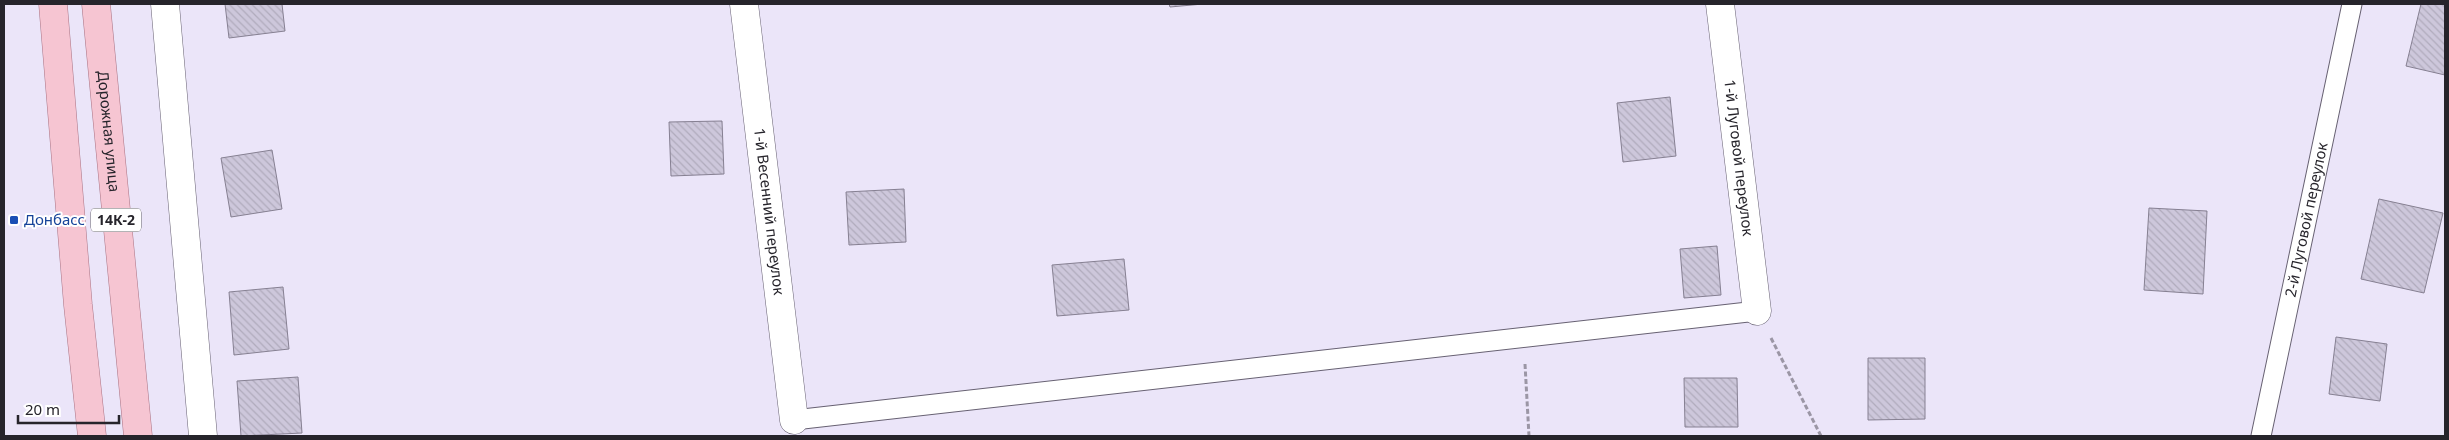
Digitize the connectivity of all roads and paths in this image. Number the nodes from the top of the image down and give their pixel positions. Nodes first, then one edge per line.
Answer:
1 (53, 4) edge
2 (96, 4) edge
3 (165, 4) edge
4 (744, 4) edge
5 (1720, 4) edge
6 (2352, 4) edge
7 (1757, 311) junction
8 (1524, 338) junction
9 (794, 420) joint
10 (92, 436) edge
11 (138, 436) edge
12 (203, 436) edge
13 (1529, 436) edge
14 (1821, 436) edge
15 (2260, 436) edge

1 - 10 main road, 14К-2
2 - 11 main road, Дорожная улица / 14К-2
3 - 12 street
4 - 9 street, 1-й Весенний переулок
5 - 7 street, 1-й Луговой переулок
6 - 15 lane, 2-й Луговой переулок
7 - 8 lane
7 - 14 path
8 - 9 lane
8 - 13 path

